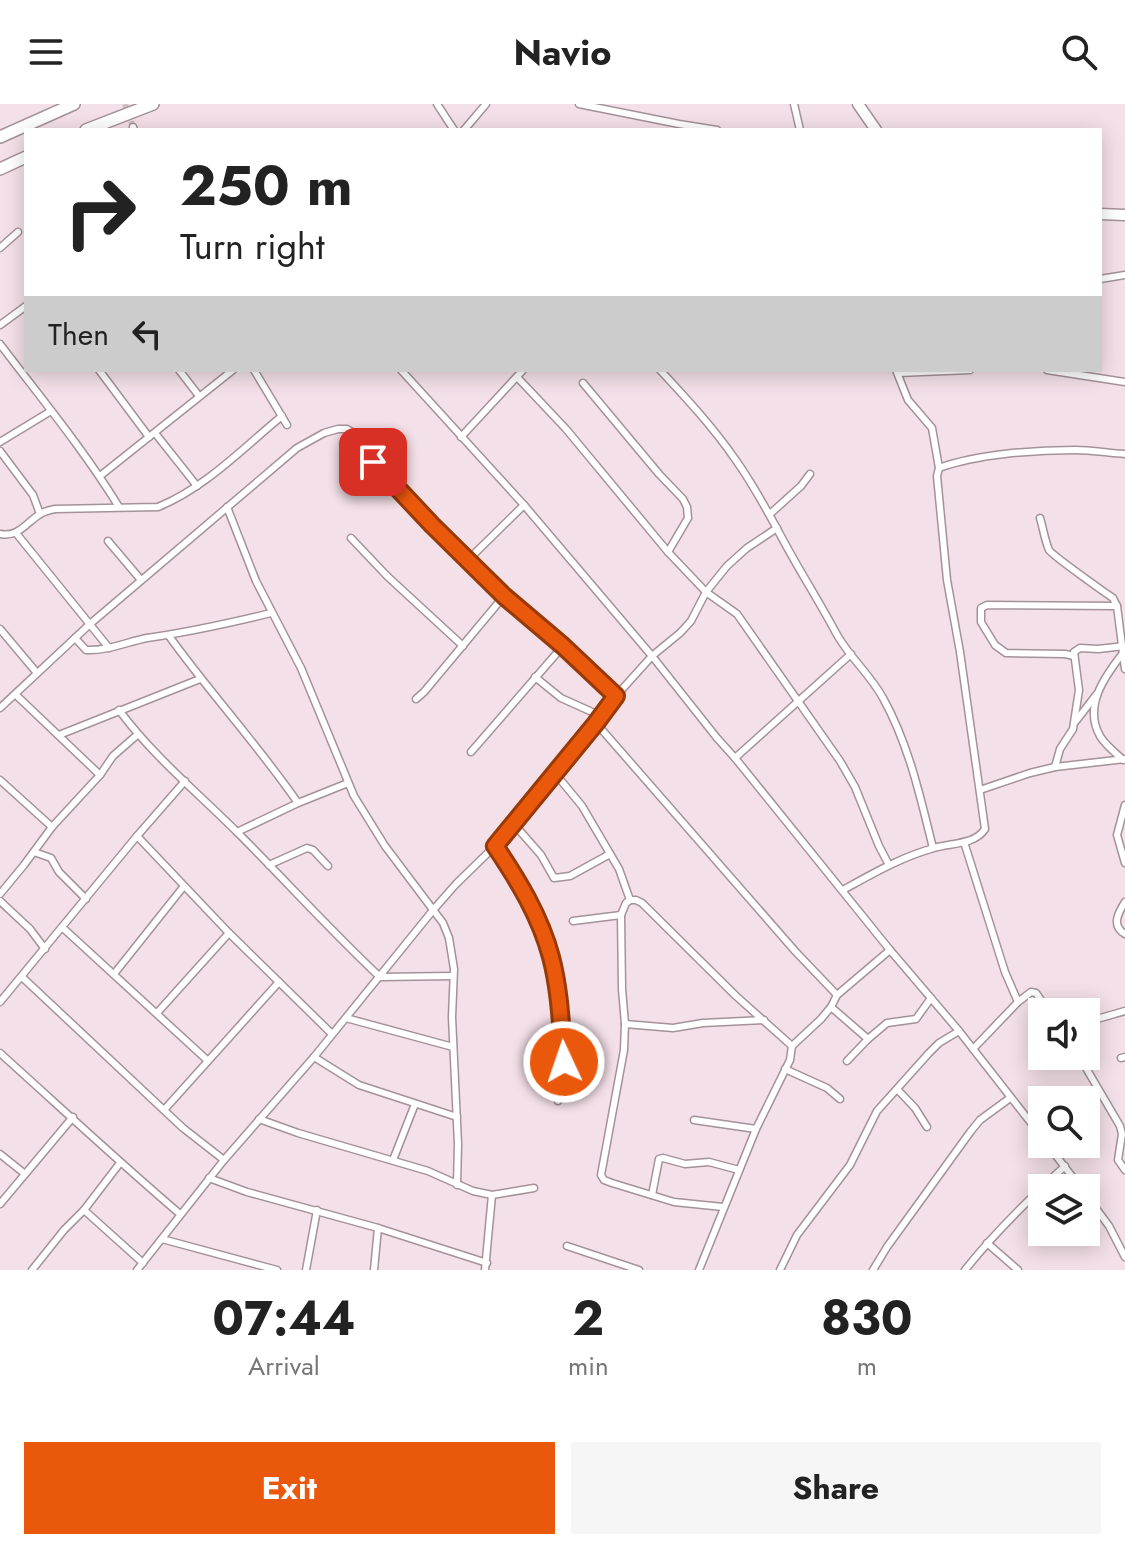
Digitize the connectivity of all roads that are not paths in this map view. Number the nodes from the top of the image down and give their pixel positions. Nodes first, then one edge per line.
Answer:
1 (74, 104) edge
2 (153, 104) edge
3 (437, 104) edge
4 (486, 104) edge
5 (579, 104) edge
6 (794, 104) edge
7 (858, 104) edge
8 (678, 127) edge
9 (91, 128) edge
10 (453, 128) edge
11 (466, 128) edge
12 (799, 128) edge
13 (875, 128) edge
14 (0, 137) edge
15 (24, 158) edge
16 (0, 169) edge
17 (1102, 214) edge
18 (1125, 215) edge
19 (18, 232) dead end
20 (0, 248) edge
21 (1125, 275) edge
22 (1102, 279) edge
23 (24, 307) edge
24 (0, 325) edge
25 (0, 344) edge
26 (101, 372) edge
27 (181, 372) edge
28 (230, 372) edge
29 (255, 372) edge
30 (403, 372) edge
31 (521, 372) edge
32 (662, 372) edge
33 (897, 372) edge
34 (1060, 372) edge
35 (517, 377) junction
36 (1125, 382) edge
37 (583, 383) dead end
38 (199, 396) junction
39 (51, 411) junction
40 (282, 416) junction
41 (287, 425) dead end
42 (152, 435) junction
43 (461, 437) junction
44 (0, 442) edge
45 (0, 451) edge
46 (1125, 454) edge
47 (939, 468) junction
48 (810, 474) dead end
49 (100, 476) junction
50 (197, 486) junction
51 (524, 505) junction
52 (119, 507) junction
53 (227, 507) junction
54 (40, 514) junction
55 (770, 514) junction
56 (1040, 518) dead end
57 (777, 528) junction
58 (16, 533) junction
59 (0, 534) edge
60 (351, 538) dead end
61 (108, 541) dead end
62 (668, 552) junction
63 (468, 560) junction
64 (141, 580) junction
65 (706, 592) junction
66 (504, 596) junction
67 (1117, 606) junction
68 (271, 613) junction
69 (90, 624) junction
70 (0, 629) edge
71 (169, 636) junction
72 (75, 638) junction
73 (463, 646) junction
74 (563, 646) junction
75 (109, 648) junction
76 (1124, 648) edge
77 (851, 654) junction
78 (652, 656) junction
79 (1074, 656) junction
80 (1125, 669) edge
81 (37, 673) junction
82 (535, 677) junction
83 (200, 679) junction
84 (1098, 693) junction
85 (16, 695) junction
86 (616, 696) junction
87 (416, 699) dead end
88 (797, 701) junction
89 (0, 708) edge
90 (119, 710) junction
91 (601, 716) junction
92 (596, 723) junction
93 (1073, 724) junction
94 (59, 735) junction
95 (137, 735) junction
96 (471, 752) dead end
97 (735, 758) junction
98 (1124, 760) edge
99 (1055, 767) junction
100 (554, 772) junction
101 (100, 775) junction
102 (185, 781) junction
103 (348, 783) junction
104 (2, 785) edge
105 (980, 790) junction
106 (298, 803) junction
107 (1125, 805) edge
108 (513, 823) junction
109 (52, 827) junction
110 (237, 832) junction
111 (137, 836) junction
112 (964, 842) junction
113 (495, 846) junction
114 (933, 848) junction
115 (34, 852) junction
116 (610, 854) junction
117 (1125, 863) edge
118 (269, 865) junction
119 (889, 865) junction
120 (328, 866) dead end
121 (184, 886) junction
122 (843, 890) junction
123 (0, 894) edge
124 (86, 899) junction
125 (630, 900) junction
126 (0, 901) edge
127 (1125, 902) edge
128 (434, 909) junction
129 (621, 915) junction
130 (573, 921) dead end
131 (63, 928) junction
132 (229, 933) junction
133 (1125, 934) edge
134 (45, 949) junction
135 (890, 950) junction
136 (114, 974) junction
137 (453, 976) junction
138 (22, 977) junction
139 (380, 977) junction
140 (279, 982) junction
141 (837, 995) junction
142 (931, 998) junction
143 (1038, 998) edge
144 (0, 1002) edge
145 (1018, 1002) junction
146 (831, 1007) junction
147 (1125, 1011) edge
148 (157, 1013) junction
149 (346, 1018) junction
150 (1100, 1018) edge
151 (764, 1020) junction
152 (625, 1024) junction
153 (959, 1031) junction
154 (332, 1034) junction
155 (868, 1039) junction
156 (792, 1046) junction
157 (453, 1047) junction
158 (973, 1049) junction
159 (0, 1053) edge
160 (314, 1057) junction
161 (207, 1060) junction
162 (847, 1061) dead end
163 (785, 1069) junction
164 (1087, 1070) edge
165 (897, 1089) junction
166 (1010, 1098) junction
167 (840, 1099) dead end
168 (558, 1101) dead end
169 (415, 1104) junction
170 (164, 1110) junction
171 (73, 1117) junction
172 (457, 1117) junction
173 (259, 1119) junction
174 (694, 1120) dead end
175 (1028, 1120) edge
176 (927, 1127) dead end
177 (756, 1129) junction
178 (0, 1154) edge
179 (1058, 1158) edge
180 (224, 1160) junction
181 (393, 1160) junction
182 (120, 1163) junction
183 (1065, 1166) junction
184 (739, 1170) junction
185 (1125, 1170) edge
186 (25, 1174) junction
187 (1071, 1174) edge
188 (209, 1178) junction
189 (457, 1185) junction
190 (534, 1188) dead end
191 (492, 1195) junction
192 (652, 1195) junction
193 (0, 1204) edge
194 (723, 1207) junction
195 (84, 1210) junction
196 (317, 1210) junction
197 (180, 1214) junction
198 (1100, 1214) edge
199 (378, 1228) junction
200 (162, 1239) junction
201 (987, 1243) junction
202 (567, 1246) dead end
203 (1125, 1257) edge
204 (143, 1263) junction
205 (486, 1267) edge
206 (32, 1270) edge
207 (137, 1270) edge
208 (277, 1270) edge
209 (306, 1270) edge
210 (374, 1270) edge
211 (639, 1270) edge
212 (699, 1270) edge
213 (780, 1270) edge
214 (873, 1270) edge
215 (965, 1270) edge
216 (1018, 1270) edge

1 - 14 highway
2 - 9 highway
3 - 10 street
4 - 11 street
5 - 8 street
6 - 12 street
7 - 13 main road
15 - 16 highway
17 - 18 main road
19 - 20 street
21 - 22 street
23 - 24 street
25 - 39 street
26 - 42 street
27 - 38 street
28 - 38 street
29 - 40 street
30 - 43 street
31 - 35 street
32 - 55 street
33 - 47 street
34 - 36 street
35 - 43 street
35 - 62 street
37 - 62 street
38 - 42 street
39 - 44 street
39 - 49 street
40 - 41 street
40 - 50 street
42 - 49 street
42 - 50 street
43 - 51 street
45 - 54 street
46 - 47 street
47 - 105 street
48 - 55 street
49 - 52 street
50 - 52 street
51 - 63 street
51 - 78 street
52 - 54 street
53 - 63 street
53 - 64 street
53 - 68 street
54 - 58 street
55 - 57 street
56 - 67 street
57 - 65 street
57 - 77 street
58 - 59 street
58 - 69 street
60 - 73 street
61 - 64 street
62 - 65 street
63 - 66 street
64 - 69 street
65 - 78 street
65 - 88 street
66 - 73 street
66 - 74 street
67 - 76 street
67 - 79 street
68 - 71 street
68 - 103 street
69 - 72 street
69 - 75 street
70 - 81 street
71 - 75 street
71 - 83 street
72 - 75 street
72 - 81 street
73 - 87 street
74 - 82 street
74 - 86 street
76 - 79 street
76 - 80 street
76 - 84 street
77 - 88 street
77 - 114 street
78 - 86 street
78 - 97 street
79 - 93 street
81 - 85 street
82 - 91 street
82 - 96 street
83 - 90 street
83 - 106 street
84 - 93 street
84 - 98 street
85 - 89 street
85 - 94 street
86 - 91 street
88 - 97 street
88 - 119 street
90 - 94 street
90 - 95 street
91 - 92 street
92 - 100 street
92 - 141 street
93 - 99 street
94 - 101 street
95 - 101 street
95 - 102 street
97 - 122 street
98 - 99 street
99 - 105 street
100 - 108 street
100 - 116 street
101 - 109 street
102 - 110 street
102 - 111 street
103 - 106 street
103 - 128 street
104 - 109 street
105 - 112 street
106 - 110 street
107 - 117 street
108 - 113 street
108 - 116 street
109 - 115 street
110 - 118 street
111 - 121 street
111 - 124 street
112 - 114 street
112 - 145 street
113 - 128 street
113 - 168 street
114 - 119 street
115 - 123 street
115 - 124 street
116 - 125 street
118 - 120 street
118 - 139 street
119 - 122 street
121 - 132 street
121 - 136 street
122 - 135 street
124 - 131 street
125 - 129 street
125 - 151 street
126 - 134 street
127 - 133 street
128 - 137 street
128 - 139 street
129 - 130 street
129 - 152 street
131 - 134 street
131 - 136 street
132 - 140 street
132 - 148 street
134 - 138 street
135 - 141 street
135 - 142 street
136 - 148 street
137 - 139 street
137 - 157 street
138 - 144 street
138 - 170 street
139 - 149 street
140 - 154 street
140 - 161 street
141 - 146 street
142 - 153 street
142 - 155 street
143 - 145 street
145 - 158 street
146 - 155 street
146 - 156 street
147 - 150 street
148 - 161 street
149 - 154 street
149 - 157 street
151 - 152 street
151 - 156 street
152 - 192 street
153 - 158 street
153 - 165 street
154 - 160 street
155 - 162 street
156 - 163 street
157 - 172 street
158 - 166 street
159 - 171 street
160 - 169 street
160 - 173 street
161 - 170 street
163 - 167 street
163 - 177 street
164 - 185 street
165 - 176 street
165 - 213 street
166 - 175 street
166 - 214 street
169 - 172 street
169 - 181 street
170 - 180 street
171 - 182 street
171 - 186 street
172 - 189 street
173 - 180 street
173 - 181 street
174 - 177 street
177 - 184 street
178 - 186 street
179 - 183 street
180 - 188 street
181 - 189 street
182 - 195 street
182 - 197 street
183 - 187 street
183 - 201 street
184 - 192 street
184 - 194 street
186 - 193 street
188 - 196 street
188 - 197 street
189 - 191 street
190 - 191 street
191 - 205 street
192 - 194 street
194 - 212 street
195 - 204 street
195 - 206 street
196 - 199 street
196 - 209 street
197 - 200 street
198 - 203 street
199 - 205 street
199 - 210 street
200 - 204 street
200 - 208 street
201 - 215 street
201 - 216 street
202 - 211 street
204 - 207 street

